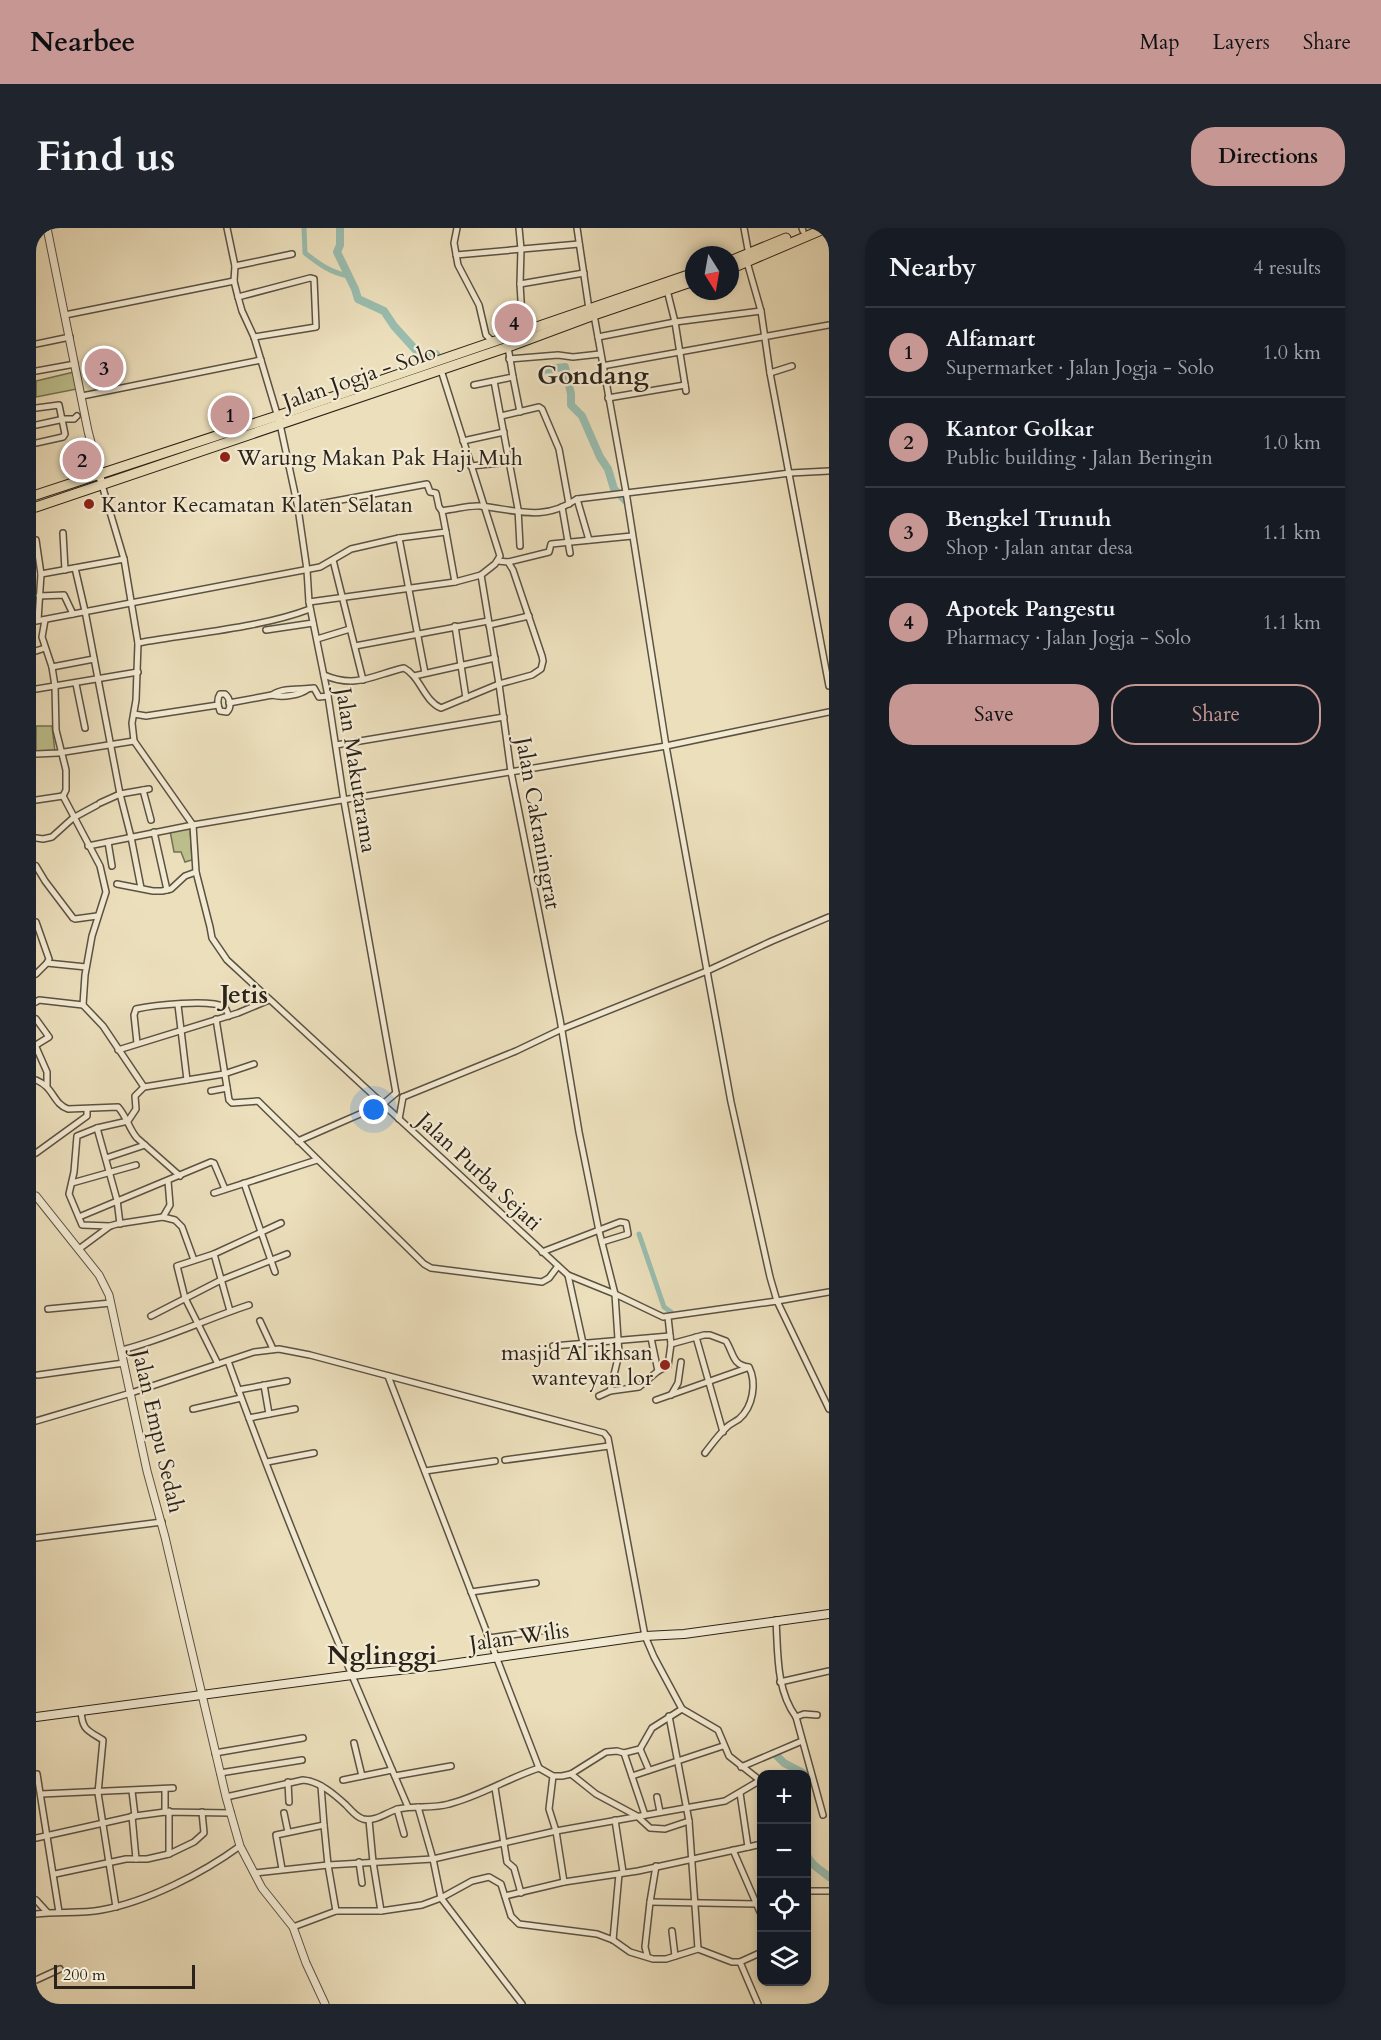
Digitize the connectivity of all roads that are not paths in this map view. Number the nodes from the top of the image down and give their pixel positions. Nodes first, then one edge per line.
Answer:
1 (47, 228) edge
2 (227, 228) edge
3 (457, 228) edge
4 (519, 228) edge
5 (577, 228) edge
6 (744, 228) edge
7 (826, 228) edge
8 (805, 229) edge
9 (579, 244) junction
10 (522, 249) junction
11 (292, 254) dead end
12 (456, 255) junction
13 (748, 258) junction
14 (739, 260) edge
15 (739, 263) edge
16 (236, 266) junction
17 (584, 273) junction
18 (685, 276) edge
19 (234, 282) junction
20 (520, 284) junction
21 (685, 284) edge
22 (667, 290) junction
23 (238, 297) junction
24 (761, 310) junction
25 (592, 312) junction
26 (65, 315) junction
27 (675, 322) junction
28 (829, 325) edge
29 (522, 333) junction
30 (69, 337) junction
31 (254, 337) junction
32 (598, 337) junction
33 (764, 337) junction
34 (36, 344) edge
35 (495, 346) junction
36 (508, 347) junction
37 (680, 351) junction
38 (600, 354) junction
39 (510, 359) junction
40 (261, 360) junction
41 (75, 364) junction
42 (602, 366) junction
43 (792, 366) dead end
44 (441, 370) junction
45 (36, 371) edge
46 (770, 373) junction
47 (513, 377) junction
48 (494, 381) junction
49 (474, 386) dead end
50 (82, 396) junction
51 (608, 398) junction
52 (36, 408) edge
53 (520, 412) junction
54 (86, 415) junction
55 (501, 416) junction
56 (63, 419) junction
57 (279, 420) junction
58 (36, 425) edge
59 (504, 432) junction
60 (463, 441) junction
61 (36, 443) edge
62 (510, 462) junction
63 (471, 466) junction
64 (829, 471) edge
65 (790, 473) junction
66 (98, 474) junction
67 (102, 484) junction
68 (626, 492) junction
69 (36, 495) edge
70 (577, 499) junction
71 (569, 504) junction
72 (36, 507) edge
73 (484, 507) junction
74 (562, 507) junction
75 (298, 508) junction
76 (442, 512) junction
77 (518, 512) junction
78 (446, 532) junction
79 (63, 533) dead end
80 (632, 536) junction
81 (399, 538) junction
82 (36, 540) edge
83 (589, 540) junction
84 (568, 543) junction
85 (520, 546) dead end
86 (570, 553) dead end
87 (124, 559) junction
88 (333, 560) junction
89 (498, 561) junction
90 (508, 562) junction
91 (75, 568) junction
92 (65, 570) junction
93 (307, 570) junction
94 (44, 573) junction
95 (481, 575) junction
96 (454, 582) junction
97 (409, 587) junction
98 (39, 596) junction
99 (342, 597) junction
100 (130, 602) junction
101 (309, 605) junction
102 (85, 611) junction
103 (74, 614) junction
104 (529, 616) junction
105 (40, 620) edge
106 (313, 623) junction
107 (489, 623) junction
108 (455, 626) junction
109 (350, 629) junction
110 (266, 630) dead end
111 (417, 633) junction
112 (317, 639) junction
113 (138, 643) junction
114 (355, 646) junction
115 (45, 648) junction
116 (36, 651) edge
117 (495, 658) junction
118 (94, 659) junction
119 (461, 665) junction
120 (52, 667) junction
121 (138, 672) junction
122 (425, 673) junction
123 (324, 675) junction
124 (414, 676) junction
125 (97, 680) junction
126 (363, 680) junction
127 (76, 684) junction
128 (499, 684) junction
129 (829, 686) edge
130 (53, 687) junction
131 (36, 689) edge
132 (328, 696) junction
133 (466, 698) junction
134 (229, 703) junction
135 (218, 705) junction
136 (829, 712) edge
137 (134, 714) junction
138 (504, 717) junction
139 (85, 728) dead end
140 (134, 741) junction
141 (111, 745) junction
142 (336, 745) junction
143 (666, 746) junction
144 (58, 753) junction
145 (36, 754) edge
146 (511, 772) junction
147 (120, 794) junction
148 (63, 796) junction
149 (36, 800) edge
150 (344, 801) junction
151 (73, 818) junction
152 (151, 820) dead end
153 (193, 825) junction
154 (154, 832) junction
155 (131, 837) junction
156 (36, 838) edge
157 (108, 842) junction
158 (91, 845) junction
159 (36, 866) edge
160 (112, 866) dead end
161 (196, 872) junction
162 (117, 884) dead end
163 (141, 888) junction
164 (167, 890) junction
165 (97, 916) junction
166 (829, 917) edge
167 (36, 922) edge
168 (47, 963) junction
169 (86, 967) junction
170 (707, 971) junction
171 (36, 974) edge
172 (269, 1000) junction
173 (38, 1001) edge
174 (83, 1005) junction
175 (178, 1005) junction
176 (230, 1016) junction
177 (36, 1019) edge
178 (216, 1019) junction
179 (562, 1029) junction
180 (182, 1030) junction
181 (136, 1043) junction
182 (36, 1046) edge
183 (118, 1050) junction
184 (254, 1064) dead end
185 (224, 1074) junction
186 (36, 1080) edge
187 (187, 1080) junction
188 (47, 1085) junction
189 (144, 1087) junction
190 (227, 1088) junction
191 (211, 1091) dead end
192 (396, 1093) junction
193 (403, 1097) junction
194 (383, 1104) junction
195 (87, 1109) junction
196 (399, 1119) junction
197 (128, 1121) junction
198 (97, 1128) junction
199 (298, 1141) junction
200 (145, 1145) junction
201 (36, 1153) edge
202 (106, 1158) junction
203 (316, 1160) junction
204 (136, 1165) dead end
205 (110, 1173) junction
206 (180, 1176) junction
207 (168, 1181) junction
208 (244, 1183) junction
209 (72, 1184) junction
210 (225, 1189) junction
211 (214, 1193) dead end
212 (36, 1196) edge
213 (117, 1200) junction
214 (79, 1217) junction
215 (163, 1217) junction
216 (281, 1223) dead end
217 (120, 1224) junction
218 (110, 1226) junction
219 (599, 1231) junction
220 (260, 1233) junction
221 (602, 1242) junction
222 (79, 1249) junction
223 (542, 1252) junction
224 (214, 1254) junction
225 (287, 1254) dead end
226 (194, 1260) junction
227 (271, 1261) junction
228 (558, 1266) junction
229 (275, 1272) dead end
230 (568, 1275) junction
231 (221, 1280) junction
232 (829, 1293) edge
233 (615, 1294) junction
234 (185, 1298) junction
235 (777, 1301) junction
236 (111, 1303) junction
237 (249, 1305) dead end
238 (48, 1309) dead end
239 (230, 1311) junction
240 (151, 1316) dead end
241 (668, 1317) junction
242 (260, 1321) dead end
243 (199, 1323) junction
244 (670, 1336) junction
245 (696, 1337) junction
246 (651, 1338) junction
247 (618, 1339) junction
248 (583, 1343) junction
249 (671, 1344) junction
250 (553, 1346) dead end
251 (273, 1349) junction
252 (122, 1350) junction
253 (228, 1361) junction
254 (681, 1362) dead end
255 (124, 1363) junction
256 (218, 1364) junction
257 (749, 1367) junction
258 (658, 1371) junction
259 (38, 1375) dead end
260 (388, 1376) junction
261 (287, 1381) dead end
262 (708, 1382) junction
263 (264, 1385) junction
264 (238, 1390) junction
265 (610, 1391) junction
266 (131, 1393) junction
267 (671, 1395) junction
268 (599, 1396) dead end
269 (241, 1398) junction
270 (656, 1400) dead end
271 (193, 1409) dead end
272 (295, 1409) dead end
273 (829, 1409) edge
274 (269, 1414) junction
275 (249, 1418) junction
276 (36, 1421) edge
277 (723, 1432) junction
278 (609, 1446) junction
279 (314, 1453) dead end
280 (705, 1453) dead end
281 (505, 1460) dead end
282 (495, 1461) dead end
283 (267, 1462) junction
284 (425, 1471) junction
285 (162, 1522) junction
286 (36, 1538) edge
287 (536, 1583) dead end
288 (471, 1592) junction
289 (829, 1614) edge
290 (776, 1620) junction
291 (554, 1629) dead end
292 (645, 1636) junction
293 (489, 1638) junction
294 (497, 1657) junction
295 (829, 1671) edge
296 (352, 1675) junction
297 (780, 1682) junction
298 (202, 1695) junction
299 (682, 1709) junction
300 (81, 1710) junction
301 (818, 1715) dead end
302 (669, 1716) junction
303 (36, 1717) edge
304 (796, 1717) junction
305 (303, 1738) dead end
306 (802, 1741) junction
307 (354, 1743) dead end
308 (723, 1746) junction
309 (640, 1749) junction
310 (215, 1753) junction
311 (624, 1753) junction
312 (302, 1760) dead end
313 (676, 1762) junction
314 (452, 1766) dead end
315 (741, 1767) junction
316 (539, 1768) junction
317 (392, 1770) junction
318 (649, 1770) junction
319 (37, 1773) edge
320 (220, 1773) junction
321 (571, 1774) junction
322 (362, 1776) junction
323 (395, 1776) junction
324 (553, 1776) junction
325 (632, 1776) junction
326 (757, 1779) edge
327 (343, 1780) dead end
328 (288, 1782) junction
329 (757, 1783) edge
330 (321, 1786) junction
331 (173, 1788) dead end
332 (495, 1788) junction
333 (165, 1789) junction
334 (132, 1791) junction
335 (98, 1793) junction
336 (740, 1793) junction
337 (41, 1794) junction
338 (226, 1797) junction
339 (657, 1797) dead end
340 (289, 1802) dead end
341 (408, 1807) junction
342 (418, 1807) junction
343 (686, 1808) junction
344 (397, 1809) junction
345 (167, 1811) junction
346 (202, 1812) junction
347 (660, 1812) junction
348 (231, 1813) junction
349 (284, 1813) dead end
350 (645, 1815) junction
351 (823, 1815) dead end
352 (134, 1816) junction
353 (637, 1816) junction
354 (369, 1820) junction
355 (615, 1820) junction
356 (689, 1821) junction
357 (104, 1823) junction
358 (324, 1825) junction
359 (556, 1831) junction
360 (288, 1832) junction
361 (404, 1834) dead end
362 (46, 1835) junction
363 (36, 1838) edge
364 (503, 1842) junction
365 (757, 1845) edge
366 (240, 1846) junction
367 (748, 1847) junction
368 (733, 1850) junction
369 (169, 1854) junction
370 (433, 1858) junction
371 (136, 1859) junction
372 (692, 1859) junction
373 (359, 1862) junction
374 (373, 1862) junction
375 (108, 1863) junction
376 (327, 1864) junction
377 (656, 1866) junction
378 (282, 1869) junction
379 (255, 1873) junction
380 (621, 1873) junction
381 (55, 1874) junction
382 (564, 1882) junction
383 (362, 1883) dead end
384 (811, 1891) edge
385 (829, 1891) edge
386 (521, 1893) junction
387 (505, 1896) junction
388 (441, 1898) junction
389 (36, 1900) edge
390 (650, 1902) junction
391 (696, 1902) junction
392 (757, 1904) joint
393 (116, 1907) junction
394 (336, 1911) junction
395 (381, 1911) junction
396 (47, 1912) junction
397 (59, 1912) junction
398 (36, 1914) edge
399 (293, 1927) junction
400 (672, 1931) dead end
401 (613, 1940) junction
402 (698, 1949) junction
403 (757, 1954) edge
404 (647, 1955) junction
405 (675, 1956) junction
406 (740, 1962) junction
407 (60, 1969) dead end
408 (36, 1980) edge
409 (326, 2004) edge
410 (522, 2004) edge
411 (758, 2004) edge

1 - 26 street
2 - 16 street
3 - 12 street
4 - 10 street
5 - 9 street
6 - 13 street
7 - 13 highway
8 - 13 highway
9 - 10 street
9 - 17 street
10 - 12 street
10 - 20 street
11 - 16 street
12 - 35 street
13 - 14 highway
13 - 15 highway
13 - 24 street
16 - 19 street
17 - 20 street
17 - 25 street
18 - 25 highway, Jalan Jogja - Solo
19 - 23 street, Jalan Makutarama
19 - 26 street
20 - 29 street
21 - 22 highway, Jalan Jogja - Solo
22 - 25 highway, Jalan Jogja - Solo
22 - 27 street
23 - 31 street, Jalan Makutarama
23 - 31 street
24 - 27 street
24 - 33 street
25 - 29 highway, Jalan Jogja - Solo
25 - 32 street
25 - 36 highway, Jalan Jogja - Solo
26 - 30 street
27 - 32 street
27 - 37 street
28 - 33 street
29 - 35 highway, Jalan Jogja - Solo
30 - 34 street
30 - 41 street
31 - 40 street, Jalan Makutarama
32 - 38 street
33 - 37 street
33 - 46 street
35 - 36 highway, Jalan Jogja - Solo
35 - 44 highway, Jalan Jogja - Solo
35 - 57 highway, Jalan Jogja - Solo
36 - 39 street
37 - 42 street
37 - 51 street
38 - 39 street
38 - 42 street
39 - 47 street
40 - 50 street
40 - 57 street, Jalan Makutarama
41 - 45 street
41 - 50 street
42 - 51 street
43 - 46 street
44 - 57 highway, Jalan Jogja - Solo
44 - 60 street
46 - 65 street
47 - 48 street
47 - 53 street
48 - 49 street
48 - 55 street
50 - 54 street
51 - 68 street
52 - 56 street
53 - 55 street
53 - 71 street
54 - 56 street
54 - 66 street
55 - 59 street
56 - 58 street
56 - 61 street
57 - 66 highway, Jalan Jogja - Solo
57 - 67 highway, Jalan Jogja - Solo
57 - 75 street, Jalan Makutarama
59 - 60 street
59 - 62 street
60 - 63 street
62 - 63 street
62 - 77 street
63 - 73 street
64 - 65 street
65 - 68 street
65 - 129 street
66 - 67 street
66 - 69 highway, Jalan Jogja - Solo
67 - 72 highway, Jalan Jogja - Solo
67 - 87 street
68 - 70 street
68 - 80 street
70 - 71 street
70 - 83 street
71 - 74 street
73 - 76 street
73 - 77 street
73 - 89 street
74 - 77 street
74 - 84 street
75 - 76 street
75 - 93 street, Jalan Makutarama
76 - 78 street
77 - 85 street
78 - 81 street
78 - 96 street
79 - 92 street
80 - 83 street
80 - 143 street
81 - 88 street
81 - 97 street
82 - 94 street
83 - 84 street
84 - 86 street
84 - 90 street
87 - 91 street
87 - 100 street
88 - 93 street
88 - 99 street
89 - 90 street
89 - 95 street
90 - 104 street
91 - 92 street
91 - 102 street
92 - 94 street
93 - 100 street
93 - 101 street, Jalan Makutarama
94 - 98 street
95 - 96 street
95 - 107 street, Jalan Cakraningrat
96 - 97 street
97 - 99 street
97 - 111 street
98 - 103 street
98 - 105 street
99 - 101 street
99 - 109 street
100 - 102 street
100 - 113 street
101 - 106 street, Jalan Makutarama
101 - 113 street
102 - 103 street
102 - 118 street
103 - 105 street
104 - 107 street
104 - 128 street
105 - 115 street
106 - 110 street
106 - 112 street, Jalan Makutarama
107 - 108 street
107 - 117 street, Jalan Cakraningrat
108 - 111 street
108 - 119 street
109 - 112 street
109 - 114 street
111 - 114 street
111 - 122 street
112 - 123 street, Jalan Makutarama
113 - 121 street
114 - 126 street
115 - 116 street
115 - 120 street
117 - 119 street
117 - 128 street, Jalan Cakraningrat
118 - 120 street
118 - 125 street
119 - 122 street
119 - 133 street
120 - 130 street
121 - 125 street
121 - 137 street
122 - 124 street
123 - 126 street
123 - 132 street, Jalan Makutarama
124 - 126 street
124 - 133 street
125 - 127 street
125 - 141 street
127 - 130 street
127 - 139 street
128 - 133 street
128 - 138 street, Jalan Cakraningrat
130 - 131 street
130 - 144 street
132 - 134 street
132 - 142 street, Jalan Makutarama
134 - 135 street
134 - 135 street
135 - 137 street
136 - 143 street
137 - 140 street
138 - 142 street
138 - 146 street, Jalan Cakraningrat
140 - 141 street
140 - 153 street, Jalan Purba Sejati
141 - 144 street
141 - 147 street
142 - 150 street, Jalan Makutarama
143 - 146 street
143 - 170 street
144 - 145 street
144 - 148 street
146 - 150 street
146 - 179 street, Jalan Cakraningrat
147 - 151 street
147 - 152 street
147 - 155 street
148 - 149 street
148 - 151 street
150 - 153 street
150 - 192 street, Jalan Makutarama
151 - 156 street
151 - 158 street
153 - 154 street
153 - 161 street, Jalan Purba Sejati
154 - 155 street
154 - 164 street
155 - 157 street
155 - 163 street
157 - 158 street
157 - 160 street
158 - 165 street
159 - 165 street
161 - 164 street
161 - 172 street, Jalan Purba Sejati
162 - 163 street
163 - 164 street
165 - 169 street
166 - 170 street
167 - 168 street
168 - 169 street
168 - 171 street
169 - 174 street
170 - 179 street
170 - 235 street
172 - 176 street
172 - 194 street, Jalan Purba Sejati
173 - 174 street
174 - 183 street
175 - 176 street
175 - 180 street
175 - 181 street
176 - 178 street
177 - 182 street
178 - 180 street
178 - 185 street
179 - 193 street
179 - 219 street, Jalan Cakraningrat
180 - 181 street
180 - 187 street
181 - 183 street
182 - 188 street
183 - 189 street
184 - 185 street
185 - 187 street
185 - 190 street
186 - 188 street
187 - 189 street
188 - 195 street
189 - 197 street
190 - 191 street
190 - 199 street
192 - 193 street
192 - 194 street
193 - 196 street
194 - 196 street, Jalan Purba Sejati
194 - 199 street
195 - 197 street
195 - 201 street
196 - 223 street, Jalan Purba Sejati
197 - 198 street
197 - 200 street
198 - 202 street
198 - 209 street
199 - 203 street
200 - 202 street
200 - 206 street
202 - 205 street
203 - 208 street
203 - 228 street
204 - 205 street
205 - 209 street
205 - 213 street
206 - 207 street
206 - 210 street
207 - 213 street
207 - 215 street
208 - 210 street
208 - 220 street
209 - 214 street
210 - 211 street
212 - 222 street, Jalan Empu Sedah
213 - 214 street
213 - 217 street
214 - 218 street
215 - 217 street
215 - 226 street
216 - 220 street
217 - 218 street
218 - 222 street
219 - 221 street, Jalan Cakraningrat
219 - 221 street
219 - 223 street
220 - 224 street
220 - 227 street
221 - 233 street, Jalan Cakraningrat
222 - 236 street, Jalan Empu Sedah
223 - 228 street, Jalan Purba Sejati
224 - 226 street
224 - 231 street
225 - 227 street
226 - 234 street
227 - 229 street
227 - 231 street
228 - 230 street, Jalan Purba Sejati
230 - 233 street, Jalan Purba Sejati
230 - 248 street
231 - 234 street
231 - 239 street
232 - 235 street, Jalan Purba Sejati
233 - 241 street, Jalan Purba Sejati
233 - 247 street, Jalan Cakraningrat
234 - 240 street
234 - 243 street
235 - 241 street, Jalan Purba Sejati
235 - 273 street
236 - 238 street
236 - 252 street, Jalan Empu Sedah
237 - 239 street
239 - 243 street
241 - 244 street
242 - 251 street
243 - 252 street
243 - 256 street
244 - 246 street
244 - 249 street
245 - 249 street
245 - 257 street
245 - 262 street
246 - 247 street
246 - 258 street
247 - 248 street
247 - 265 street, Jalan Cakraningrat
248 - 250 street
249 - 258 street
251 - 253 street
251 - 260 street
252 - 255 street, Jalan Empu Sedah
253 - 256 street
253 - 264 street
254 - 267 street
255 - 259 street
255 - 266 street, Jalan Empu Sedah
256 - 266 street
257 - 262 street
257 - 277 street
258 - 265 street
260 - 278 street
260 - 284 street
261 - 263 street
262 - 267 street
262 - 277 street
263 - 264 street
263 - 274 street
264 - 269 street
265 - 268 street
266 - 276 street
266 - 285 street, Jalan Empu Sedah
267 - 270 street
269 - 271 street
269 - 275 street
272 - 274 street
274 - 275 street
275 - 283 street
277 - 280 street
278 - 281 street
278 - 292 street
279 - 283 street
282 - 284 street
283 - 296 street
284 - 288 street
285 - 286 street
285 - 298 street, Jalan Empu Sedah
287 - 288 street
288 - 293 street
289 - 290 main road, Jalan Wilis
290 - 292 main road, Jalan Wilis
290 - 297 street
291 - 293 street
292 - 294 main road, Jalan Wilis
292 - 299 street
293 - 294 street
294 - 296 main road, Jalan Wilis
294 - 316 street
295 - 297 street
296 - 298 main road, Jalan Wilis
296 - 317 street
297 - 304 street
298 - 300 main road, Jalan Wilis
298 - 310 street, Jalan Empu Sedah
299 - 302 street
299 - 308 street
300 - 303 main road, Jalan Wilis
300 - 335 street
301 - 304 street
302 - 309 street
302 - 313 street
304 - 306 street
305 - 310 street
306 - 315 street
306 - 351 street
307 - 322 street
308 - 313 street
308 - 315 street
309 - 311 street
309 - 318 street
310 - 320 street, Jalan Empu Sedah
311 - 321 street
311 - 325 street
312 - 320 street
313 - 318 street
313 - 343 street
314 - 323 street
315 - 326 street
316 - 324 street
316 - 332 street
317 - 322 street
317 - 323 street
318 - 325 street
319 - 337 street
320 - 338 street, Jalan Empu Sedah
321 - 324 street
321 - 353 street
322 - 327 street
323 - 341 street
324 - 359 street
325 - 350 street
328 - 330 street
328 - 338 street
328 - 340 street
329 - 336 street
330 - 354 street
330 - 358 street
331 - 333 street
332 - 342 street
332 - 364 street
333 - 334 street
333 - 345 street
334 - 335 street
334 - 352 street
335 - 337 street
335 - 357 street
336 - 343 street
336 - 367 street
337 - 362 street
338 - 348 street, Jalan Empu Sedah
339 - 347 street
341 - 342 street
341 - 344 street
342 - 370 street
343 - 347 street
343 - 356 street
344 - 354 street
344 - 361 street
345 - 346 street
345 - 352 street
345 - 369 street
346 - 348 street
346 - 369 street
347 - 350 street
348 - 366 street, Jalan Empu Sedah
349 - 360 street
350 - 353 street
352 - 357 street
352 - 371 street
353 - 355 street
353 - 356 street
354 - 374 street
355 - 359 street
355 - 380 street
356 - 372 street
357 - 362 street
357 - 375 street
358 - 360 street
358 - 376 street
359 - 364 street
359 - 382 street
360 - 378 street
362 - 363 street
362 - 381 street
364 - 370 street
364 - 386 street
365 - 367 street
366 - 379 street, Jalan Empu Sedah
366 - 393 street
367 - 368 street
368 - 372 street
368 - 392 street
369 - 371 street
370 - 374 street
370 - 388 street
371 - 375 street
372 - 377 street
372 - 391 street
373 - 374 street
373 - 376 street
373 - 383 street
374 - 395 street
375 - 381 street
375 - 393 street
376 - 378 street
376 - 394 street
377 - 380 street
377 - 390 street
378 - 379 street
379 - 399 street, Jalan Empu Sedah
380 - 382 street
380 - 401 street
381 - 397 street
382 - 386 street
384 - 385 street
386 - 387 street
387 - 388 street
387 - 401 street
388 - 395 street
388 - 410 street
389 - 396 street
390 - 391 street
390 - 404 street
391 - 392 street
391 - 402 street
393 - 397 street
394 - 395 street
394 - 399 street
396 - 397 street
396 - 398 street
399 - 409 street, Jalan Empu Sedah
400 - 405 street
401 - 404 street
402 - 405 street
402 - 406 street
403 - 406 street
404 - 405 street
406 - 411 street
407 - 408 street

